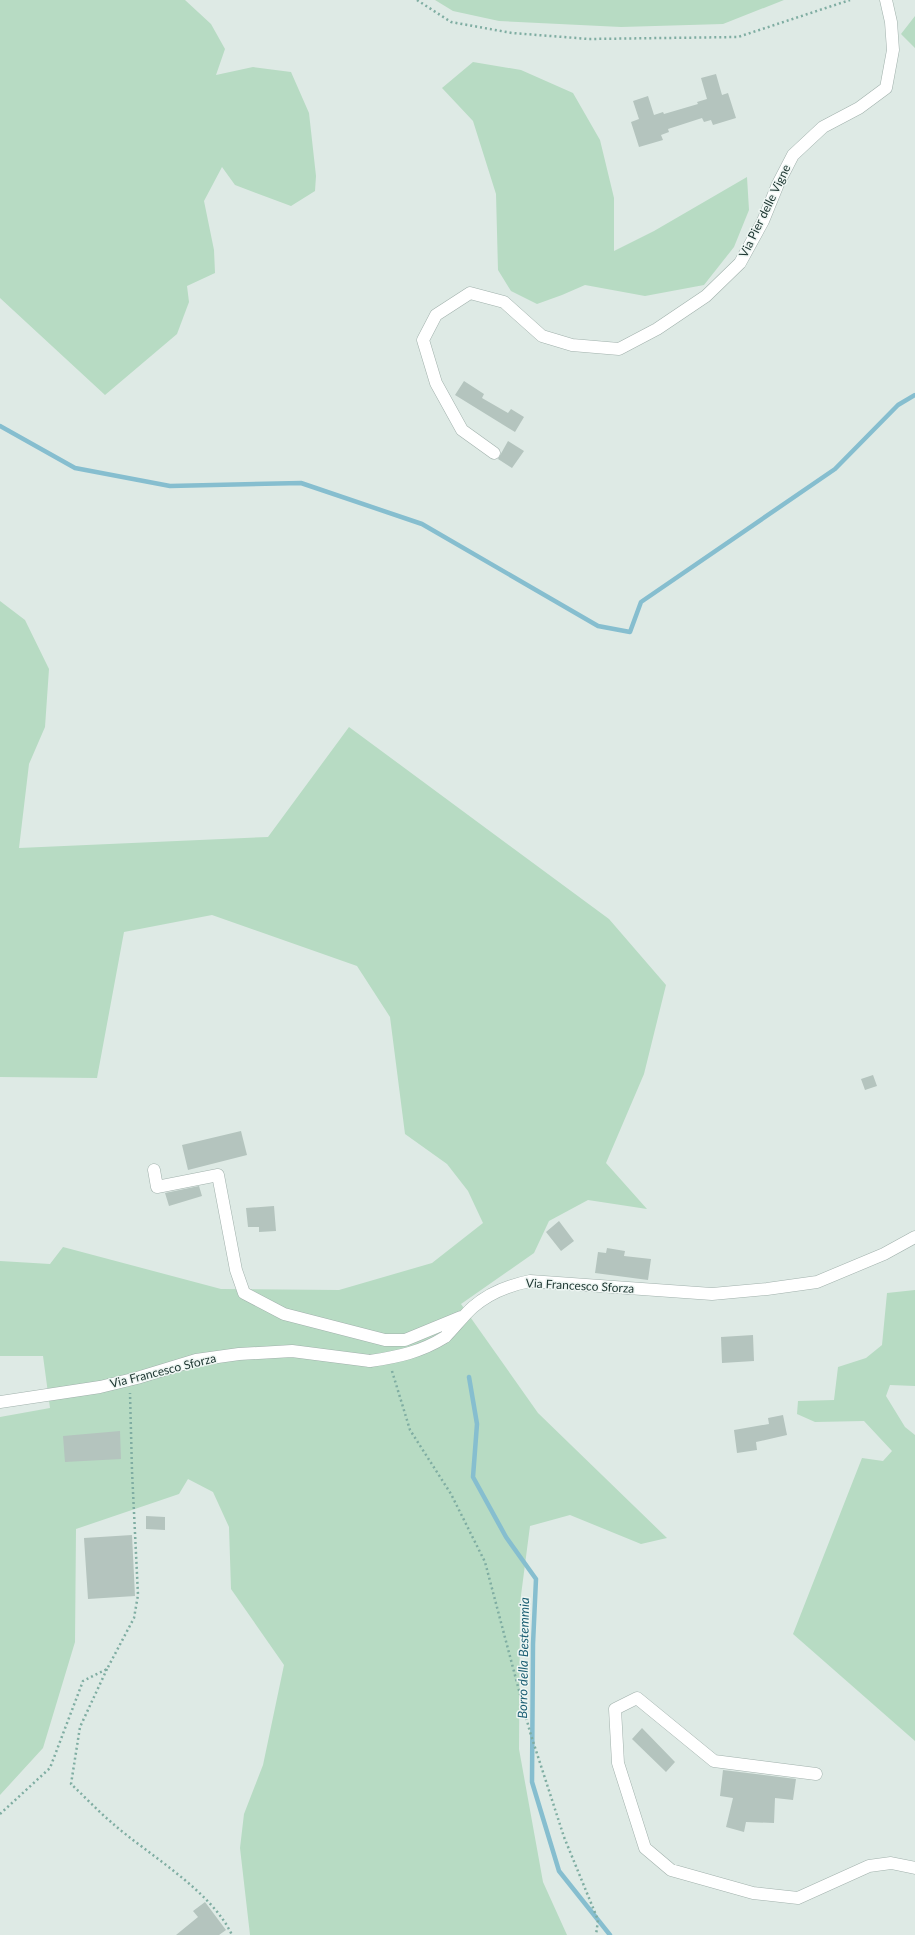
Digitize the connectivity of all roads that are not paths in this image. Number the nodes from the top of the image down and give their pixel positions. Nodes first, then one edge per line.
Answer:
1 (886, 0) edge
2 (494, 453) dead end
3 (154, 1170) dead end
4 (915, 1237) edge
5 (466, 1315) junction
6 (0, 1402) edge
7 (816, 1774) dead end
8 (915, 1868) edge

1 - 2 street, Via Pier delle Vigne
3 - 5 street
4 - 5 street, Via Francesco Sforza
5 - 6 street, Via Francesco Sforza, bridge
7 - 8 street

